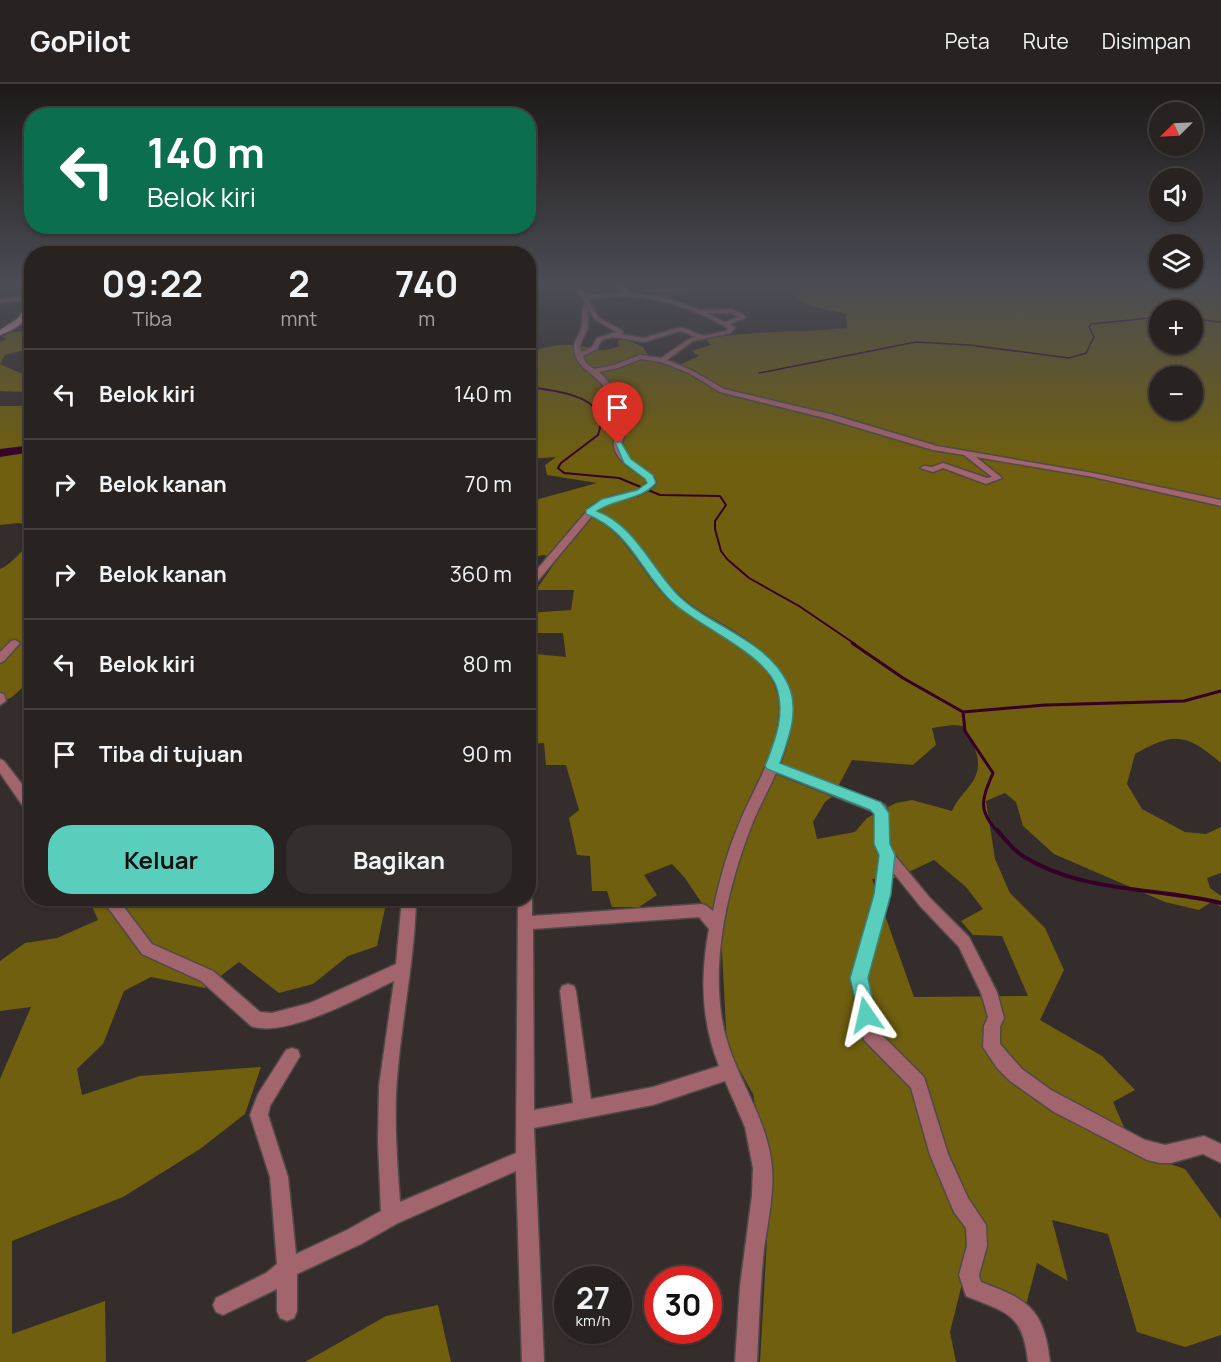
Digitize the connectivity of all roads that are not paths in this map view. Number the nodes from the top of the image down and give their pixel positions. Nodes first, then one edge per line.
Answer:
1 (579, 342) edge
2 (591, 342) edge
3 (598, 342) edge
4 (687, 342) edge
5 (577, 346) junction
6 (579, 355) junction
7 (662, 360) junction
8 (593, 371) junction
9 (964, 453) junction
10 (924, 468) dead end
11 (1221, 503) edge
12 (590, 512) junction
13 (536, 576) edge
14 (15, 644) dead end
15 (0, 659) edge
16 (0, 764) edge
17 (772, 766) junction
18 (24, 797) edge
19 (887, 855) junction
20 (114, 906) edge
21 (408, 906) edge
22 (525, 906) edge
23 (526, 923) junction
24 (717, 927) junction
25 (404, 968) junction
26 (568, 991) dead end
27 (292, 1056) dead end
28 (730, 1071) junction
29 (583, 1109) junction
30 (525, 1121) junction
31 (1221, 1154) edge
32 (525, 1158) junction
33 (391, 1216) junction
34 (287, 1268) junction
35 (223, 1305) dead end
36 (287, 1311) dead end
37 (534, 1362) edge
38 (746, 1362) edge
39 (1039, 1362) edge

1 - 5 street
2 - 5 street
3 - 6 street
4 - 7 street
5 - 6 street
6 - 8 street
7 - 8 street
7 - 9 street
8 - 12 street
9 - 10 street
9 - 11 street
12 - 13 street
12 - 17 street
14 - 15 street
16 - 18 street
17 - 19 street
17 - 24 street
19 - 31 street
19 - 39 street
20 - 25 street
21 - 25 street
22 - 23 street
23 - 24 street
23 - 30 street
24 - 28 street
25 - 33 street
26 - 29 street
27 - 34 street
28 - 29 street
28 - 38 street
29 - 30 street
30 - 32 street
32 - 33 street
32 - 37 street
33 - 34 street
34 - 35 street
34 - 36 street

